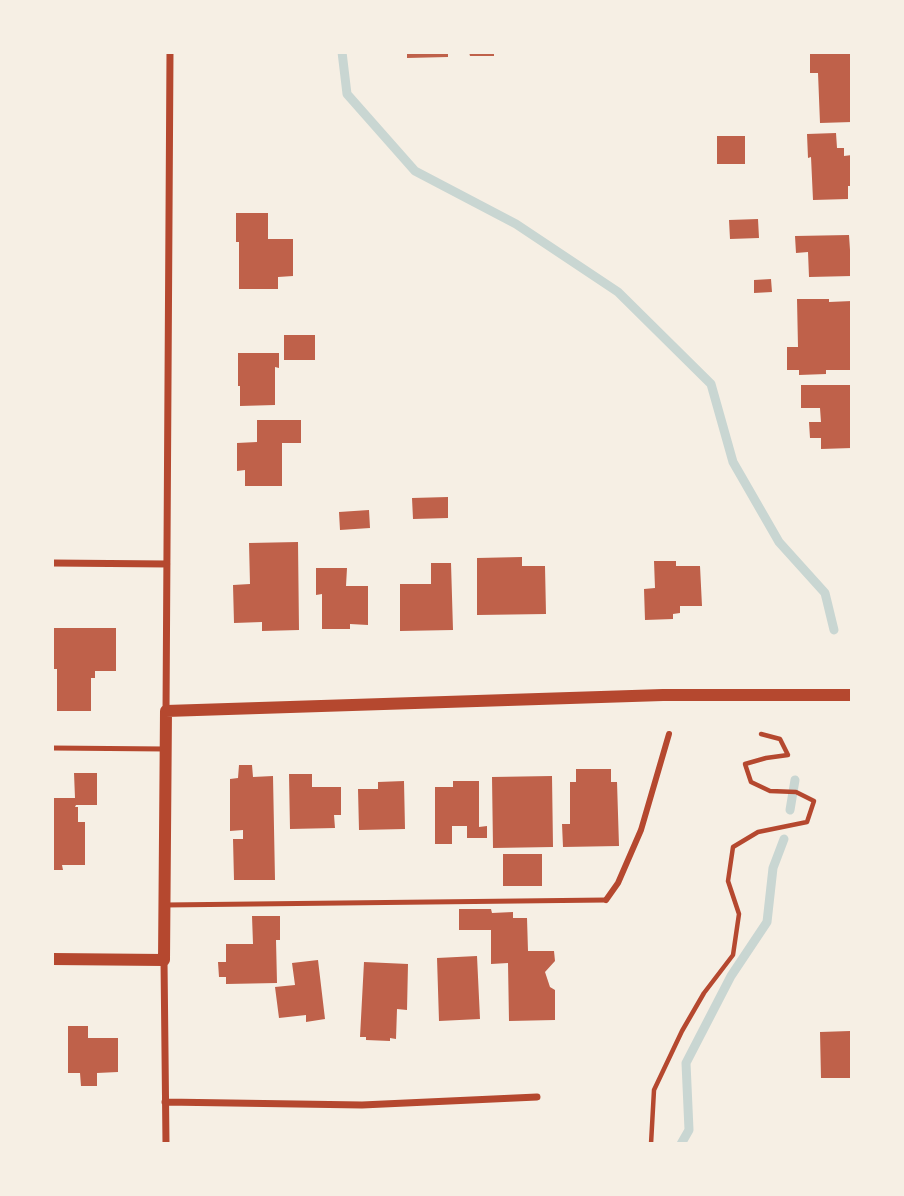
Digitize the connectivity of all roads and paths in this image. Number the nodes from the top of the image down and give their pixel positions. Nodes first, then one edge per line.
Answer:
1 (170, 52) edge
2 (52, 563) edge
3 (167, 564) junction
4 (852, 695) edge
5 (166, 711) junction
6 (669, 734) dead end
7 (761, 734) dead end
8 (52, 748) edge
9 (166, 749) junction
10 (606, 900) joint
11 (164, 905) junction
12 (52, 959) edge
13 (164, 960) junction
14 (537, 1097) dead end
15 (165, 1102) junction
16 (166, 1143) edge
17 (651, 1143) edge

1 - 3 street
2 - 3 street
3 - 5 street
4 - 5 street
5 - 9 street
6 - 10 street
7 - 17 path
8 - 9 lane
9 - 11 street
10 - 11 lane
11 - 13 street
12 - 13 street
13 - 15 street
14 - 15 street
15 - 16 street

